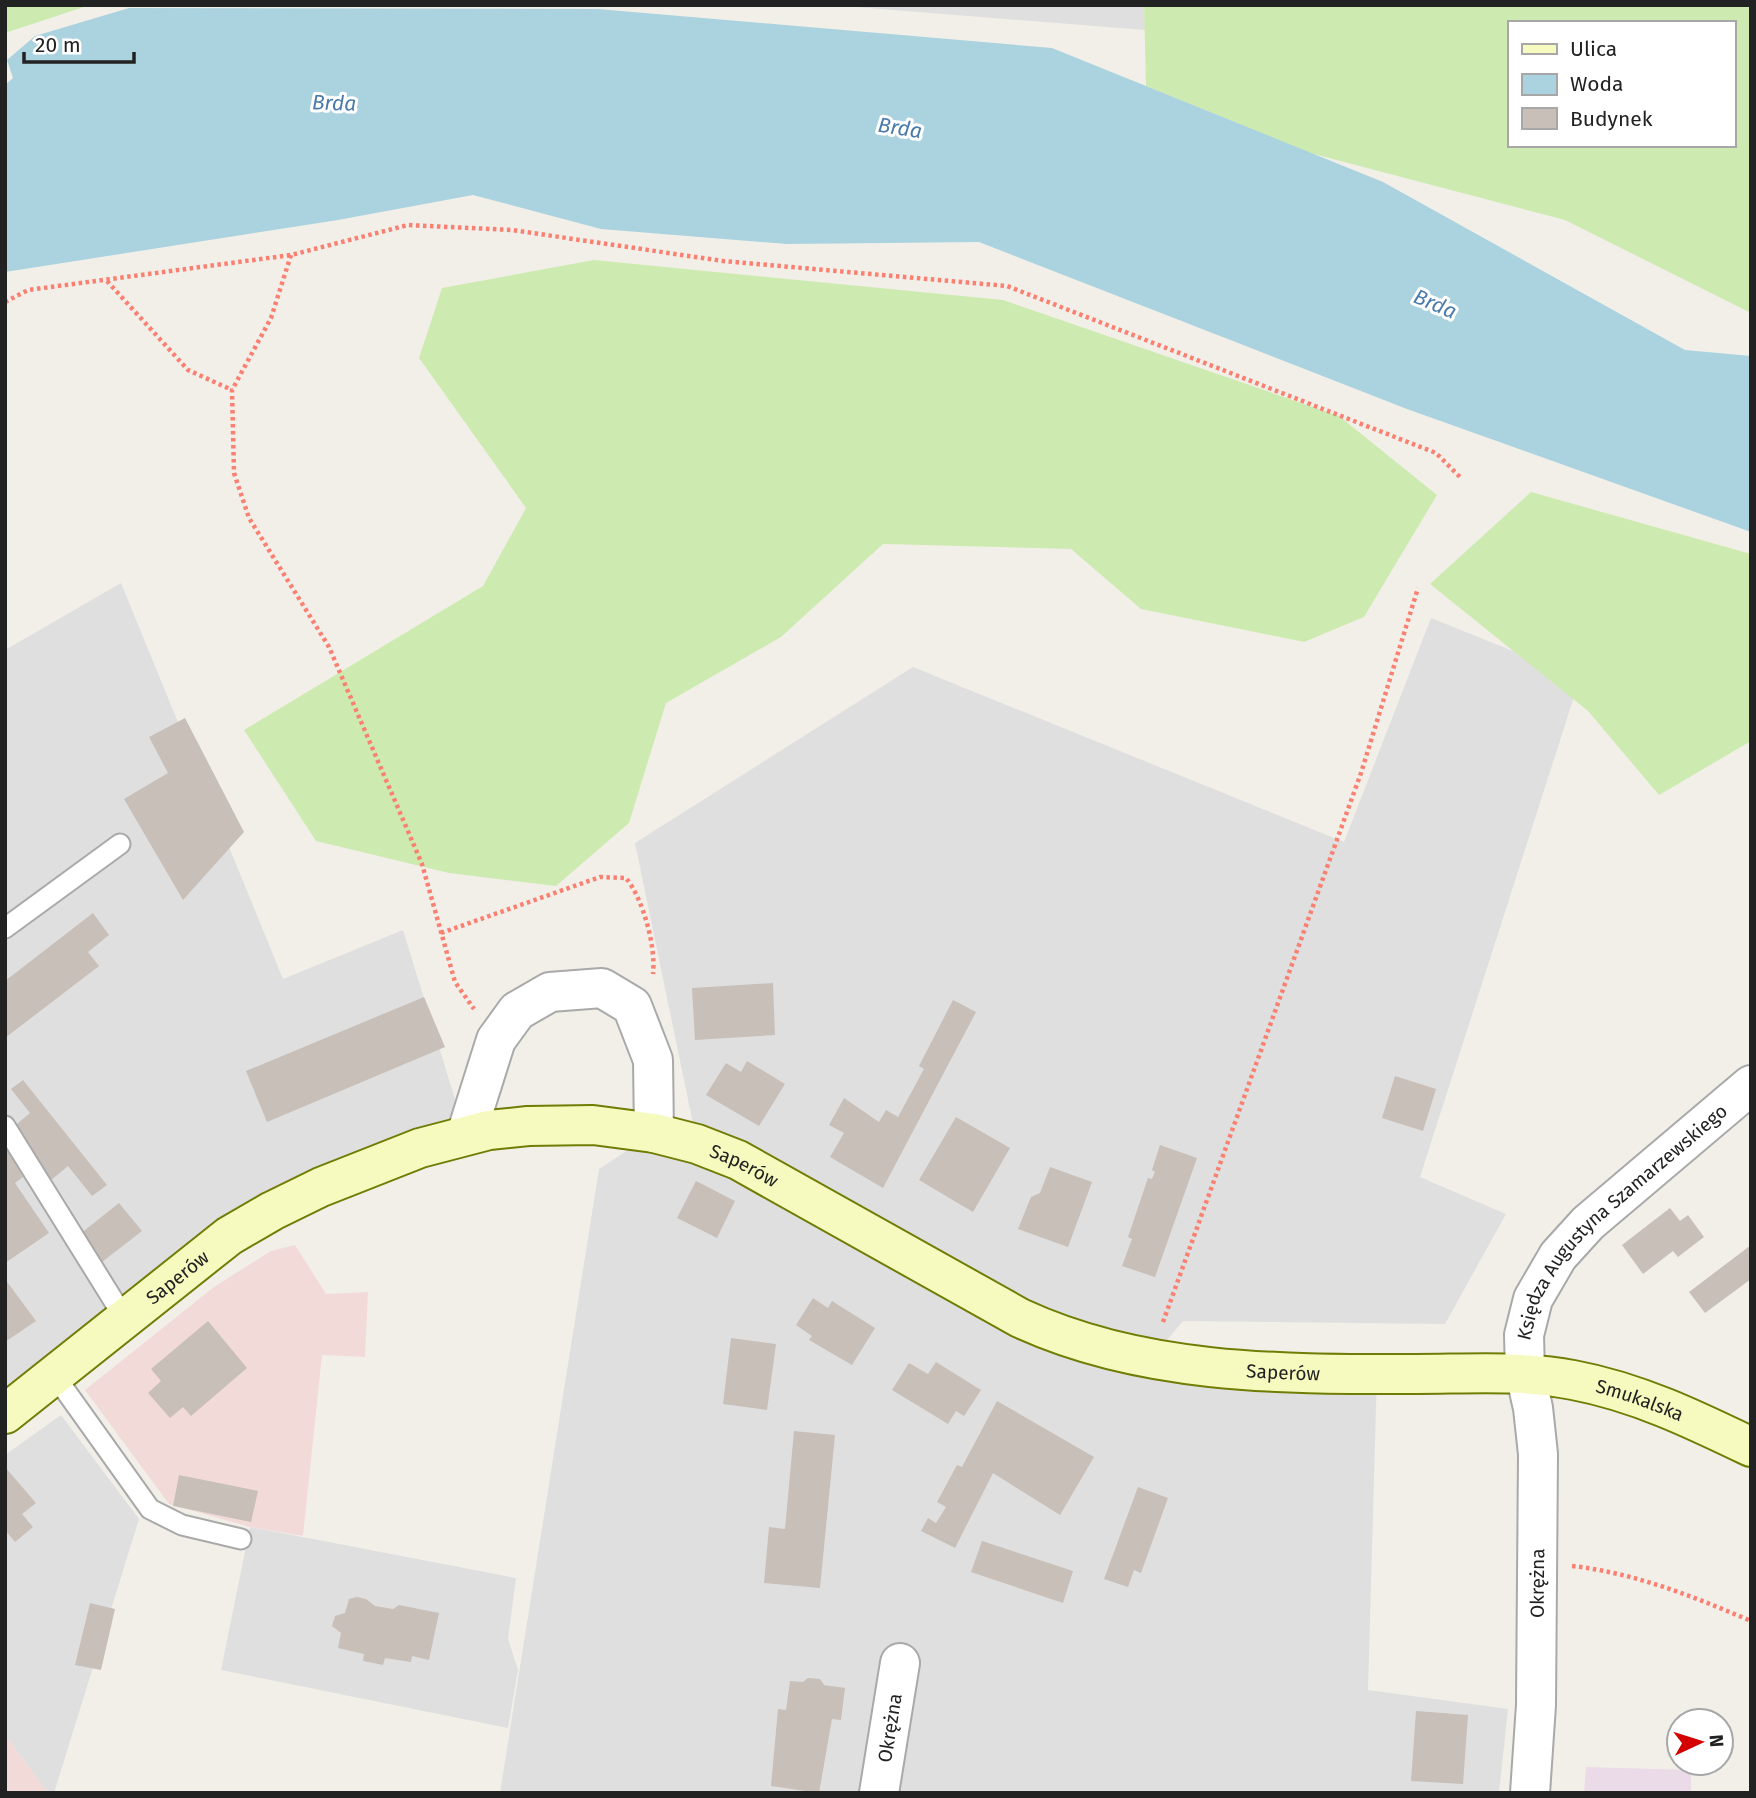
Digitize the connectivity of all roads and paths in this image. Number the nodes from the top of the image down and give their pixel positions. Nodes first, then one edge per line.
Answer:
1 (291, 255) junction
2 (107, 281) junction
3 (5, 302) edge
4 (232, 390) junction
5 (1461, 478) dead end
6 (1418, 589) dead end
7 (120, 844) dead end
8 (5, 928) edge
9 (441, 933) junction
10 (632, 1006) junction
11 (496, 1040) junction
12 (1751, 1084) edge
13 (5, 1126) edge
14 (654, 1133) junction
15 (466, 1135) junction
16 (125, 1319) junction
17 (1150, 1359) junction
18 (1525, 1373) junction
19 (55, 1376) junction
20 (5, 1414) edge
21 (1751, 1447) edge
22 (241, 1539) dead end
23 (1536, 1562) junction
24 (1751, 1620) edge
25 (900, 1663) dead end
26 (879, 1793) edge
27 (1530, 1793) edge

1 - 2 path
1 - 4 path
1 - 5 path
2 - 3 path
2 - 4 path
4 - 9 path
6 - 17 path
7 - 8 lane
9 - 10 path
9 - 11 path
10 - 11 street
10 - 14 street
11 - 15 street
12 - 18 street, Księdza Augustyna Szamarzewskiego
13 - 16 lane
14 - 15 street, Saperów
14 - 17 street, Saperów
15 - 16 street, Saperów
16 - 19 street, Saperów
17 - 18 street, Saperów
18 - 21 street, Smukalska
18 - 23 street, Okrężna
19 - 20 street, Saperów
19 - 22 lane
23 - 24 path
23 - 27 street, Okrężna
25 - 26 street, Okrężna

